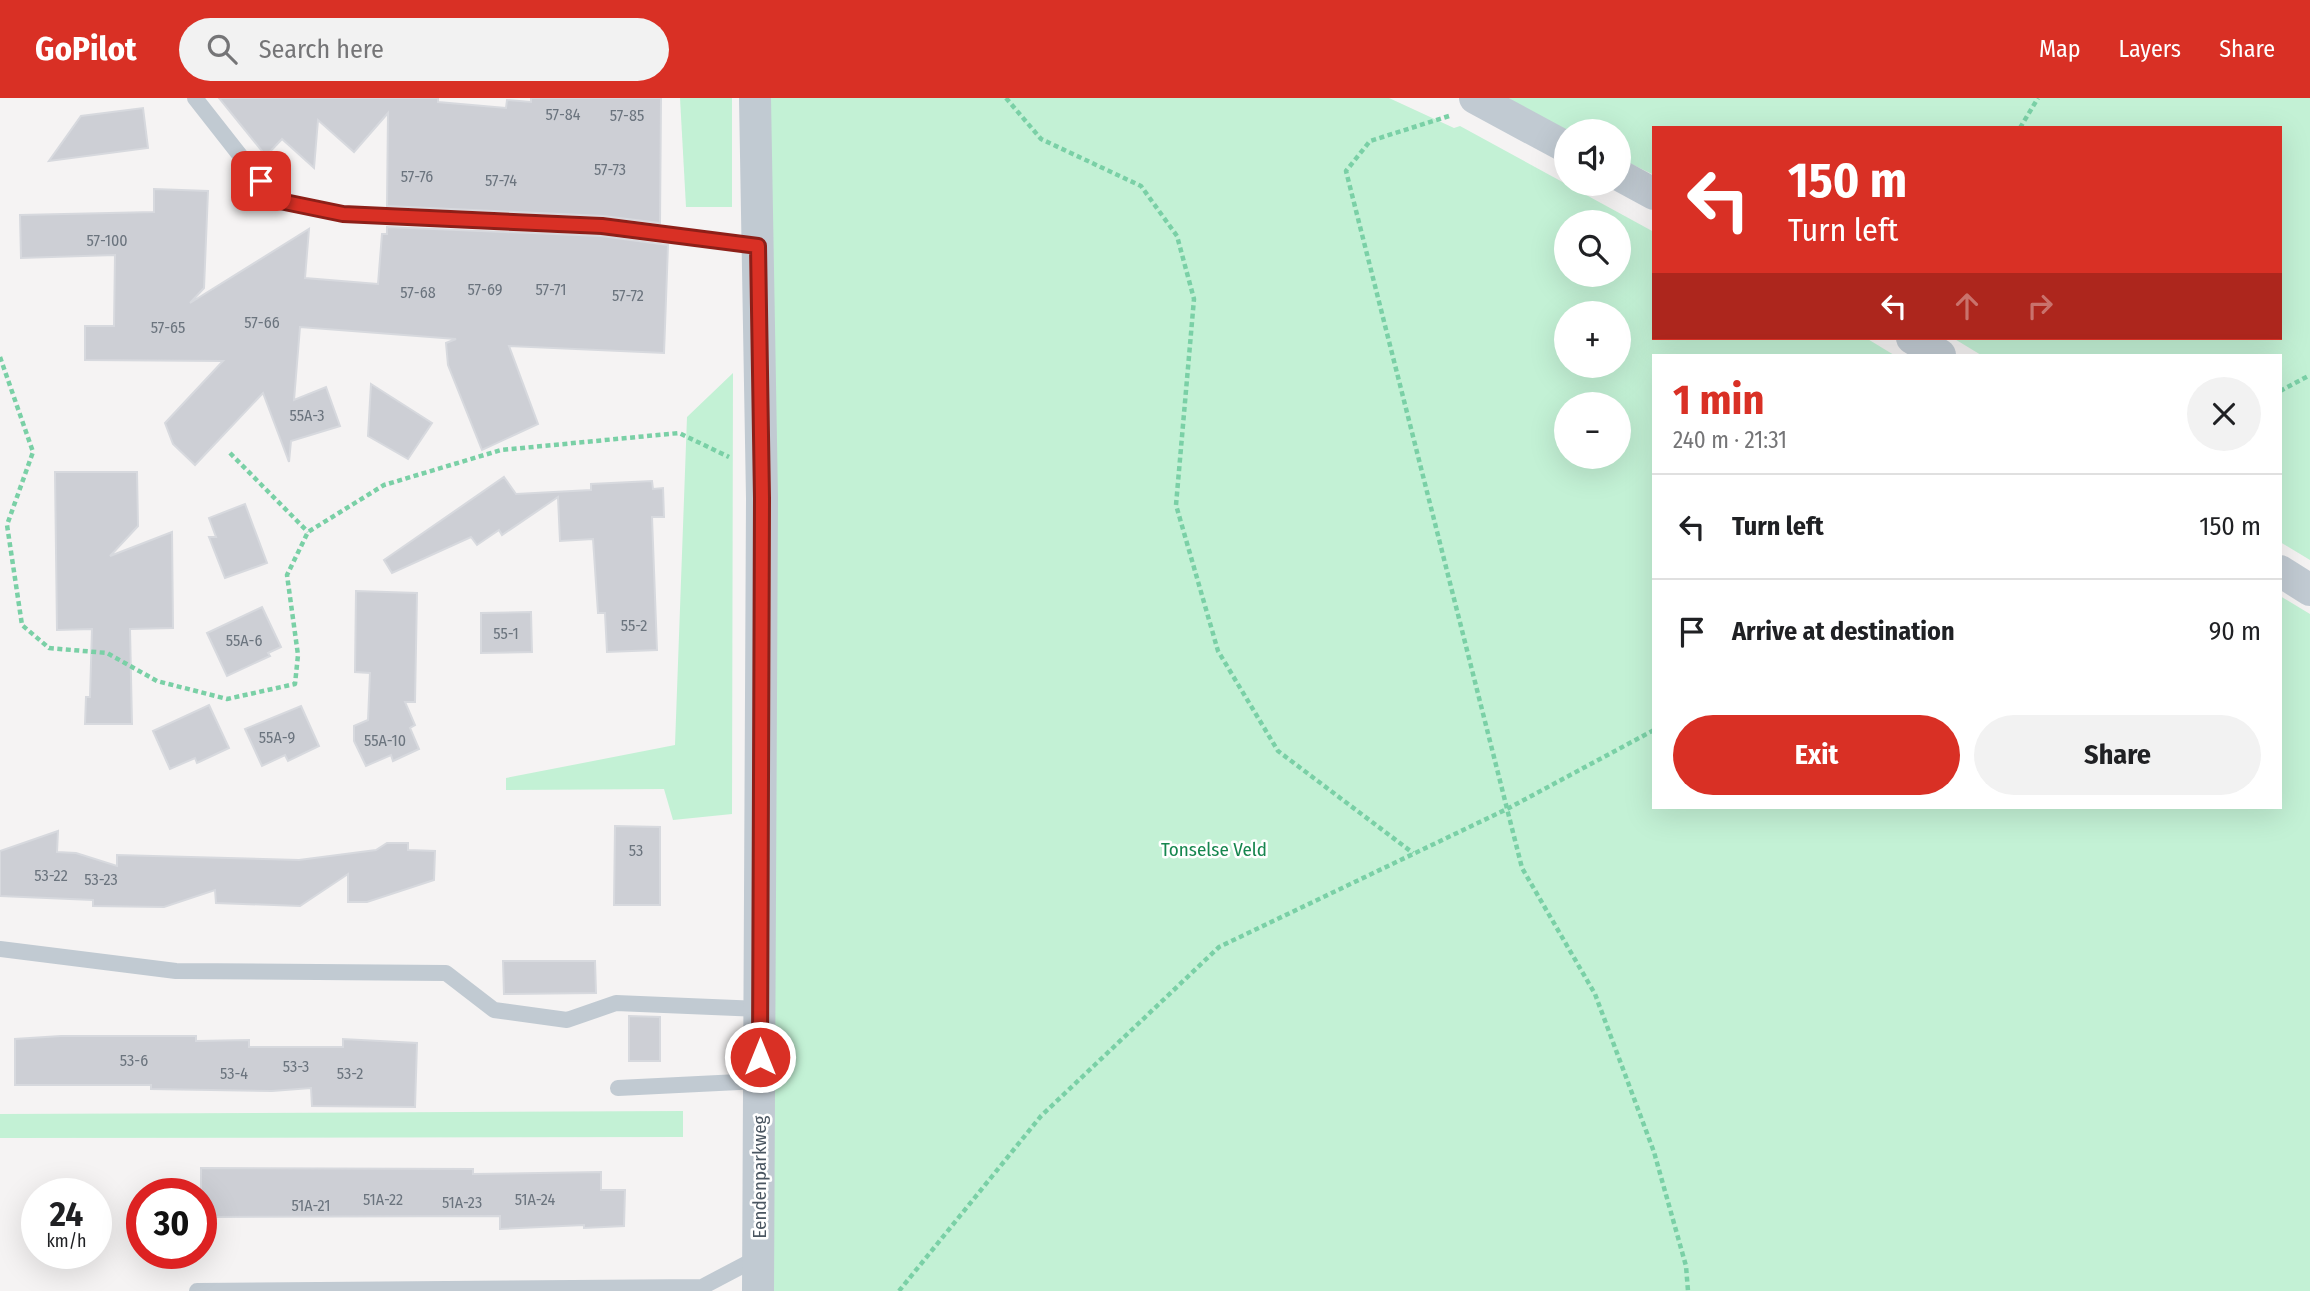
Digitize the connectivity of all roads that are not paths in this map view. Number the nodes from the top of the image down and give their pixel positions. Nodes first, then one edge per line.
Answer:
1 (195, 98) edge
2 (755, 98) edge
3 (1477, 99) edge
4 (1554, 141) edge
5 (1631, 182) edge
6 (1652, 193) edge
7 (758, 246) junction
8 (1915, 340) edge
9 (1938, 354) edge
10 (2282, 572) edge
11 (2310, 590) edge
12 (0, 949) edge
13 (760, 1009) junction
14 (759, 1081) junction
15 (618, 1088) dead end
16 (759, 1257) junction
17 (385, 1290) edge
18 (197, 1291) edge
19 (758, 1291) edge

1 - 7 lane
2 - 7 street, Eendenparkweg
3 - 4 street
5 - 6 street
7 - 13 street, Eendenparkweg
8 - 9 street
10 - 11 street
12 - 13 lane
13 - 14 street, Eendenparkweg
14 - 15 lane
14 - 16 street, Eendenparkweg
16 - 17 lane
16 - 19 street, Eendenparkweg
17 - 18 lane

